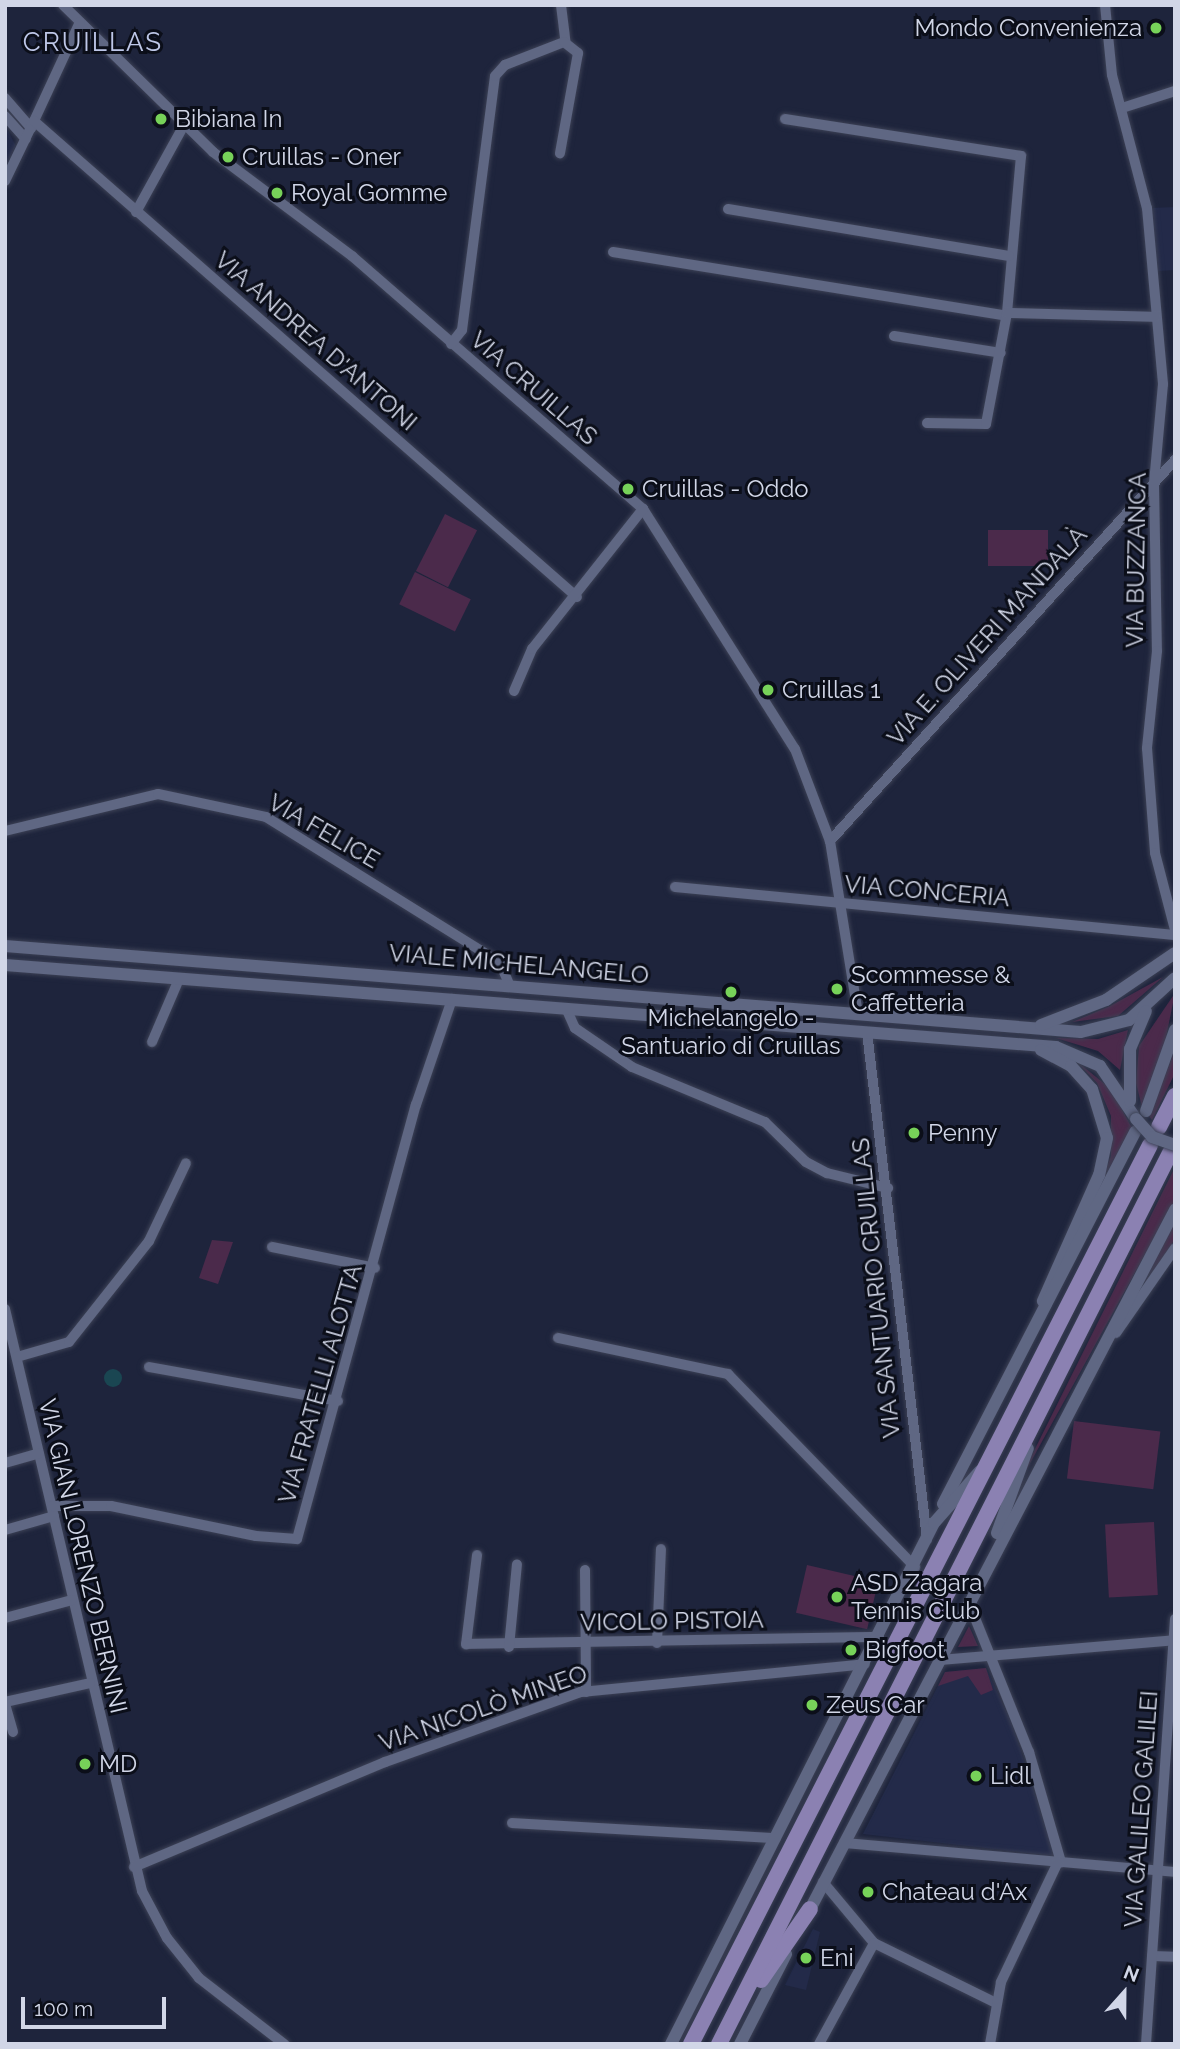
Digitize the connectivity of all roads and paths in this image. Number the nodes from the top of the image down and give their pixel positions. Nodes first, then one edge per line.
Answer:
1 (63, 5) edge
2 (561, 5) edge
3 (1105, 5) edge
4 (80, 22) junction
5 (566, 43) junction
6 (1175, 91) edge
7 (5, 98) edge
8 (1122, 107) junction
9 (5, 116) edge
10 (785, 119) dead end
11 (184, 125) junction
12 (30, 129) junction
13 (559, 153) dead end
14 (5, 181) edge
15 (729, 209) dead end
16 (136, 212) junction
17 (613, 252) dead end
18 (1009, 256) junction
19 (1007, 314) junction
20 (1156, 317) junction
21 (894, 335) dead end
22 (451, 344) junction
23 (1001, 354) junction
24 (928, 423) dead end
25 (1175, 460) edge
26 (1154, 483) junction
27 (643, 509) junction
28 (578, 597) junction
29 (514, 691) dead end
30 (5, 831) edge
31 (830, 841) junction
32 (675, 887) dead end
33 (840, 904) junction
34 (1175, 930) edge
35 (1175, 935) edge
36 (5, 946) edge
37 (1175, 953) edge
38 (180, 959) junction
39 (5, 965) edge
40 (1175, 978) edge
41 (179, 979) junction
42 (509, 984) junction
43 (452, 999) junction
44 (1150, 1005) junction
45 (566, 1008) junction
46 (858, 1014) junction
47 (1029, 1027) junction
48 (1175, 1030) edge
49 (867, 1032) junction
50 (152, 1042) dead end
51 (1028, 1044) junction
52 (1175, 1096) edge
53 (1138, 1120) junction
54 (1159, 1127) dead end
55 (1150, 1145) dead end
56 (1172, 1149) edge
57 (186, 1163) dead end
58 (888, 1188) junction
59 (1175, 1210) edge
60 (272, 1247) dead end
61 (1175, 1248) edge
62 (375, 1268) junction
63 (5, 1309) edge
64 (1034, 1328) junction
65 (558, 1338) dead end
66 (13, 1354) edge
67 (149, 1367) dead end
68 (338, 1401) junction
69 (1041, 1410) junction
70 (1056, 1431) junction
71 (38, 1453) junction
72 (993, 1458) junction
73 (5, 1463) edge
74 (53, 1511) junction
75 (934, 1523) junction
76 (5, 1530) edge
77 (927, 1539) junction
78 (661, 1549) dead end
79 (477, 1555) dead end
80 (517, 1564) dead end
81 (915, 1567) junction
82 (585, 1570) dead end
83 (981, 1580) junction
84 (72, 1600) junction
85 (969, 1603) junction
86 (5, 1618) edge
87 (1175, 1619) edge
88 (879, 1637) junction
89 (1174, 1640) edge
90 (657, 1643) junction
91 (583, 1644) junction
92 (509, 1647) junction
93 (992, 1656) junction
94 (939, 1660) junction
95 (865, 1664) junction
96 (90, 1683) junction
97 (586, 1692) junction
98 (5, 1703) edge
99 (841, 1712) junction
100 (13, 1732) dead end
101 (842, 1748) junction
102 (1169, 1789) edge
103 (512, 1823) dead end
104 (776, 1838) junction
105 (844, 1843) junction
106 (1059, 1862) junction
107 (134, 1867) junction
108 (1158, 1871) junction
109 (1175, 1872) edge
110 (823, 1882) junction
111 (810, 1909) junction
112 (874, 1943) junction
113 (1152, 1956) junction
114 (1175, 1957) edge
115 (996, 2003) junction
116 (282, 2043) edge
117 (719, 2043) edge
118 (671, 2044) edge
119 (691, 2044) edge
120 (740, 2044) edge
121 (819, 2044) edge
122 (989, 2044) edge
123 (1146, 2044) edge

1 - 4 street, VIA CRUILLAS
2 - 5 street
3 - 8 street, VIA BUZZANCA
4 - 11 street, VIA CRUILLAS
4 - 12 street
5 - 13 street
5 - 22 street
6 - 8 street
7 - 12 street
8 - 20 street, VIA BUZZANCA
9 - 12 street
10 - 18 street
11 - 16 street
11 - 22 street, VIA CRUILLAS
12 - 14 street
12 - 16 street, VIA ANDREA D'ANTONI
15 - 18 street
16 - 28 street, VIA ANDREA D'ANTONI
17 - 19 street
18 - 19 street
19 - 20 street
19 - 23 street
20 - 26 street, VIA BUZZANCA
21 - 23 street
22 - 27 street, VIA CRUILLAS
23 - 24 street
25 - 26 street, VIA E. OLIVERI MANDALÀ
26 - 31 street, VIA E. OLIVERI MANDALÀ
26 - 34 street, VIA BUZZANCA
27 - 28 street
27 - 31 street, VIA CRUILLAS
28 - 29 street
30 - 42 street, VIA FELICE
31 - 33 street, VIA CRUILLAS
32 - 33 street, VIA CONCERIA
33 - 35 street, VIA CONCERIA
33 - 46 street
36 - 38 street, VIALE MICHELANGELO
37 - 47 street
38 - 41 street
38 - 42 street, VIALE MICHELANGELO
39 - 41 street, VIALE MICHELANGELO
40 - 44 street
41 - 43 street, VIALE MICHELANGELO
41 - 50 street
42 - 46 street, VIALE MICHELANGELO
43 - 45 street, VIALE MICHELANGELO
43 - 62 street, VIA FRATELLI ALOTTA
44 - 47 street, VIALE MICHELANGELO
44 - 53 street
45 - 49 street, VIALE MICHELANGELO
45 - 58 street
46 - 47 street, VIALE MICHELANGELO
48 - 53 street
49 - 51 street, VIALE MICHELANGELO
49 - 58 street, VIA SANTUARIO CRUILLAS
51 - 53 street, VIALE MICHELANGELO
51 - 64 street
52 - 54 main road
53 - 56 street, bridge
53 - 64 street
55 - 72 main road
56 - 69 main road
57 - 66 street
58 - 77 street, VIA SANTUARIO CRUILLAS
59 - 70 street
60 - 62 street
61 - 70 street
62 - 68 street, VIA FRATELLI ALOTTA
63 - 66 street, VIA GIAN LORENZO BERNINI
64 - 75 street
65 - 81 street
66 - 71 street, VIA GIAN LORENZO BERNINI
67 - 68 street
68 - 74 street, VIA FRATELLI ALOTTA
69 - 83 street
69 - 117 main road
70 - 83 street
71 - 73 street
71 - 74 street, VIA GIAN LORENZO BERNINI
72 - 75 street
72 - 101 main road
74 - 76 street
74 - 84 street, VIA GIAN LORENZO BERNINI
75 - 77 street
77 - 81 street
78 - 90 street
79 - 92 street, VICOLO PISTOIA
80 - 92 street
81 - 88 street
82 - 91 street
83 - 85 street
84 - 86 street
84 - 96 street, VIA GIAN LORENZO BERNINI
85 - 93 street
85 - 94 street
87 - 89 street, VIA GALILEO GALILEI
88 - 90 street, VICOLO PISTOIA
88 - 95 street
89 - 93 street
89 - 102 street, VIA GALILEO GALILEI
90 - 91 street, VICOLO PISTOIA
91 - 92 street, VICOLO PISTOIA
91 - 97 street
93 - 94 street
93 - 106 street
94 - 105 street
95 - 97 street, VIA NICOLÒ MINEO
95 - 99 street
96 - 98 street
96 - 107 street, VIA GIAN LORENZO BERNINI
97 - 107 street, VIA NICOLÒ MINEO
98 - 100 street
99 - 101 street
99 - 104 street
101 - 119 main road
102 - 108 street, VIA GALILEO GALILEI
103 - 104 street
104 - 118 street
105 - 106 street
105 - 110 street
106 - 108 street
106 - 115 street
107 - 116 street, VIA GIAN LORENZO BERNINI
108 - 109 street
108 - 113 street, VIA GALILEO GALILEI
110 - 111 street
110 - 112 street
111 - 117 main road
111 - 120 street
112 - 115 street
112 - 121 street
113 - 114 street
113 - 123 street, VIA GALILEO GALILEI
115 - 122 street

